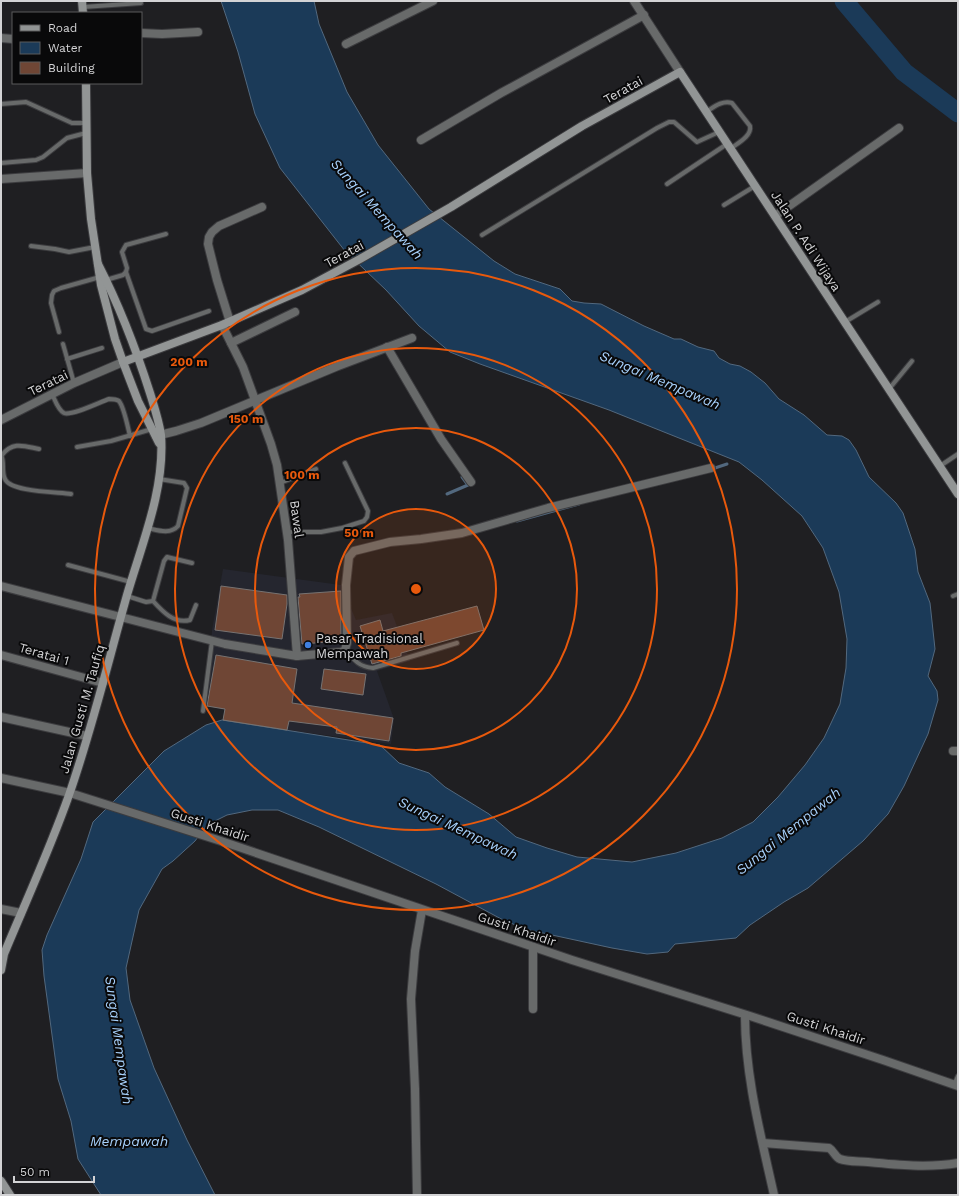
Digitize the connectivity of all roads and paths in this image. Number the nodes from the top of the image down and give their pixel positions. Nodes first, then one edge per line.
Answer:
1 (433, 1) edge
2 (634, 1) edge
3 (141, 3) dead end
4 (82, 7) edge
5 (644, 15) junction
6 (198, 32) dead end
7 (142, 33) edge
8 (1, 38) edge
9 (12, 39) edge
10 (346, 44) dead end
11 (680, 72) junction
12 (86, 84) edge
13 (1, 104) edge
14 (706, 112) junction
15 (87, 123) junction
16 (899, 128) dead end
17 (719, 132) junction
18 (87, 133) junction
19 (421, 140) dead end
20 (729, 146) junction
21 (1, 163) edge
22 (87, 173) junction
23 (1, 179) edge
24 (667, 184) dead end
25 (755, 186) junction
26 (724, 205) dead end
27 (262, 207) dead end
28 (775, 216) junction
29 (166, 234) dead end
30 (482, 235) dead end
31 (31, 246) dead end
32 (95, 247) junction
33 (126, 272) junction
34 (103, 279) junction
35 (878, 302) dead end
36 (209, 311) dead end
37 (295, 312) dead end
38 (230, 322) junction
39 (844, 322) junction
40 (222, 326) junction
41 (59, 332) dead end
42 (412, 338) dead end
43 (231, 343) junction
44 (62, 344) dead end
45 (387, 347) junction
46 (102, 348) dead end
47 (139, 356) junction
48 (67, 359) junction
49 (912, 361) dead end
50 (123, 362) junction
51 (74, 383) junction
52 (888, 389) junction
53 (52, 394) junction
54 (255, 401) junction
55 (1, 420) edge
56 (156, 433) junction
57 (130, 436) junction
58 (77, 447) dead end
59 (39, 449) dead end
60 (958, 454) edge
61 (1, 455) edge
62 (346, 463) dead end
63 (939, 466) junction
64 (711, 468) dead end
65 (316, 469) dead end
66 (159, 478) junction
67 (471, 482) dead end
68 (280, 483) junction
69 (71, 494) dead end
70 (958, 494) edge
71 (147, 528) junction
72 (287, 532) junction
73 (192, 563) dead end
74 (68, 566) dead end
75 (131, 582) junction
76 (1, 586) edge
77 (958, 594) edge
78 (127, 596) junction
79 (953, 596) dead end
80 (153, 601) junction
81 (196, 605) dead end
82 (121, 617) junction
83 (212, 640) junction
84 (457, 643) dead end
85 (345, 650) junction
86 (1, 655) edge
87 (297, 656) junction
88 (103, 683) junction
89 (203, 711) dead end
90 (1, 717) edge
91 (87, 736) junction
92 (1, 778) edge
93 (70, 793) junction
94 (1, 909) edge
95 (422, 910) junction
96 (21, 913) junction
97 (533, 947) junction
98 (2, 954) edge
99 (1, 970) edge
100 (533, 1009) dead end
101 (745, 1015) junction
102 (958, 1076) edge
103 (956, 1086) edge
104 (763, 1143) junction
105 (958, 1163) edge
106 (1, 1181) edge
107 (10, 1195) edge
108 (417, 1195) edge
109 (774, 1195) edge

1 - 10 street
2 - 5 street, Jalan P. Adi Wijaya
3 - 4 lane
5 - 11 street, Jalan P. Adi Wijaya
5 - 19 street
6 - 7 street
8 - 9 street
11 - 14 main road, Jalan P. Adi Wijaya
11 - 38 main road, Teratai
12 - 15 main road, Jalan Gusti M. Taufiq
13 - 15 lane
14 - 17 main road, Jalan P. Adi Wijaya
14 - 20 lane
15 - 18 main road, Jalan Gusti M. Taufiq
16 - 28 street
17 - 20 main road, Jalan P. Adi Wijaya
17 - 30 lane
18 - 21 lane
18 - 22 main road, Jalan Gusti M. Taufiq
20 - 24 lane
20 - 25 main road, Jalan P. Adi Wijaya
22 - 23 street
22 - 32 main road, Jalan Gusti M. Taufiq
25 - 26 lane
25 - 28 main road, Jalan P. Adi Wijaya
27 - 38 street
28 - 39 main road, Jalan P. Adi Wijaya
29 - 33 lane
31 - 32 lane
32 - 34 main road, Jalan Gusti M. Taufiq
33 - 34 lane
33 - 36 lane
34 - 41 lane
34 - 47 main road, Jalan Gusti M. Taufiq
34 - 50 main road, Jalan Gusti M. Taufiq
35 - 39 lane
37 - 43 street
38 - 40 main road, Teratai
39 - 52 main road, Jalan P. Adi Wijaya
40 - 43 street, Bawal
40 - 47 main road, Teratai
42 - 45 street
43 - 54 street, Bawal
44 - 48 lane
45 - 54 street
45 - 67 street
46 - 48 lane
47 - 50 main road, Teratai
47 - 56 main road, Jalan Gusti M. Taufiq
48 - 51 lane
49 - 52 lane
50 - 51 street, Teratai
50 - 56 main road, Jalan Gusti M. Taufiq
51 - 53 street, Teratai
52 - 63 main road, Jalan P. Adi Wijaya
53 - 55 street, Teratai
53 - 57 lane
54 - 56 street
54 - 68 street, Bawal
56 - 57 lane
56 - 66 main road, Jalan Gusti M. Taufiq
57 - 58 lane
59 - 61 lane
60 - 63 lane
61 - 69 lane
62 - 72 lane
63 - 70 main road, Jalan P. Adi Wijaya
64 - 85 street
65 - 68 lane
66 - 71 main road, Jalan Gusti M. Taufiq
66 - 71 lane
68 - 72 street, Bawal
71 - 75 main road, Jalan Gusti M. Taufiq
72 - 87 street, Bawal
73 - 80 lane
74 - 75 lane
75 - 78 main road, Jalan Gusti M. Taufiq
76 - 82 street
77 - 79 lane
78 - 80 lane
78 - 82 main road, Jalan Gusti M. Taufiq
80 - 81 lane
82 - 83 street
82 - 88 main road, Jalan Gusti M. Taufiq
83 - 87 street
83 - 89 lane
84 - 85 lane
85 - 87 street
86 - 88 street, Teratai 1
88 - 91 main road, Jalan Gusti M. Taufiq
90 - 91 street
91 - 93 main road, Jalan Gusti M. Taufiq
92 - 93 street, Gusti Khaidir
93 - 95 street, Gusti Khaidir
93 - 96 main road, Jalan Gusti M. Taufiq
94 - 96 street
95 - 97 street, Gusti Khaidir
95 - 108 street
96 - 98 main road, Jalan Gusti M. Taufiq
97 - 100 street
97 - 101 street, Gusti Khaidir
98 - 99 main road, Jalan Gusti M. Taufiq
101 - 103 street, Gusti Khaidir
101 - 104 street
102 - 103 lane
104 - 105 street
104 - 109 street
106 - 107 main road

